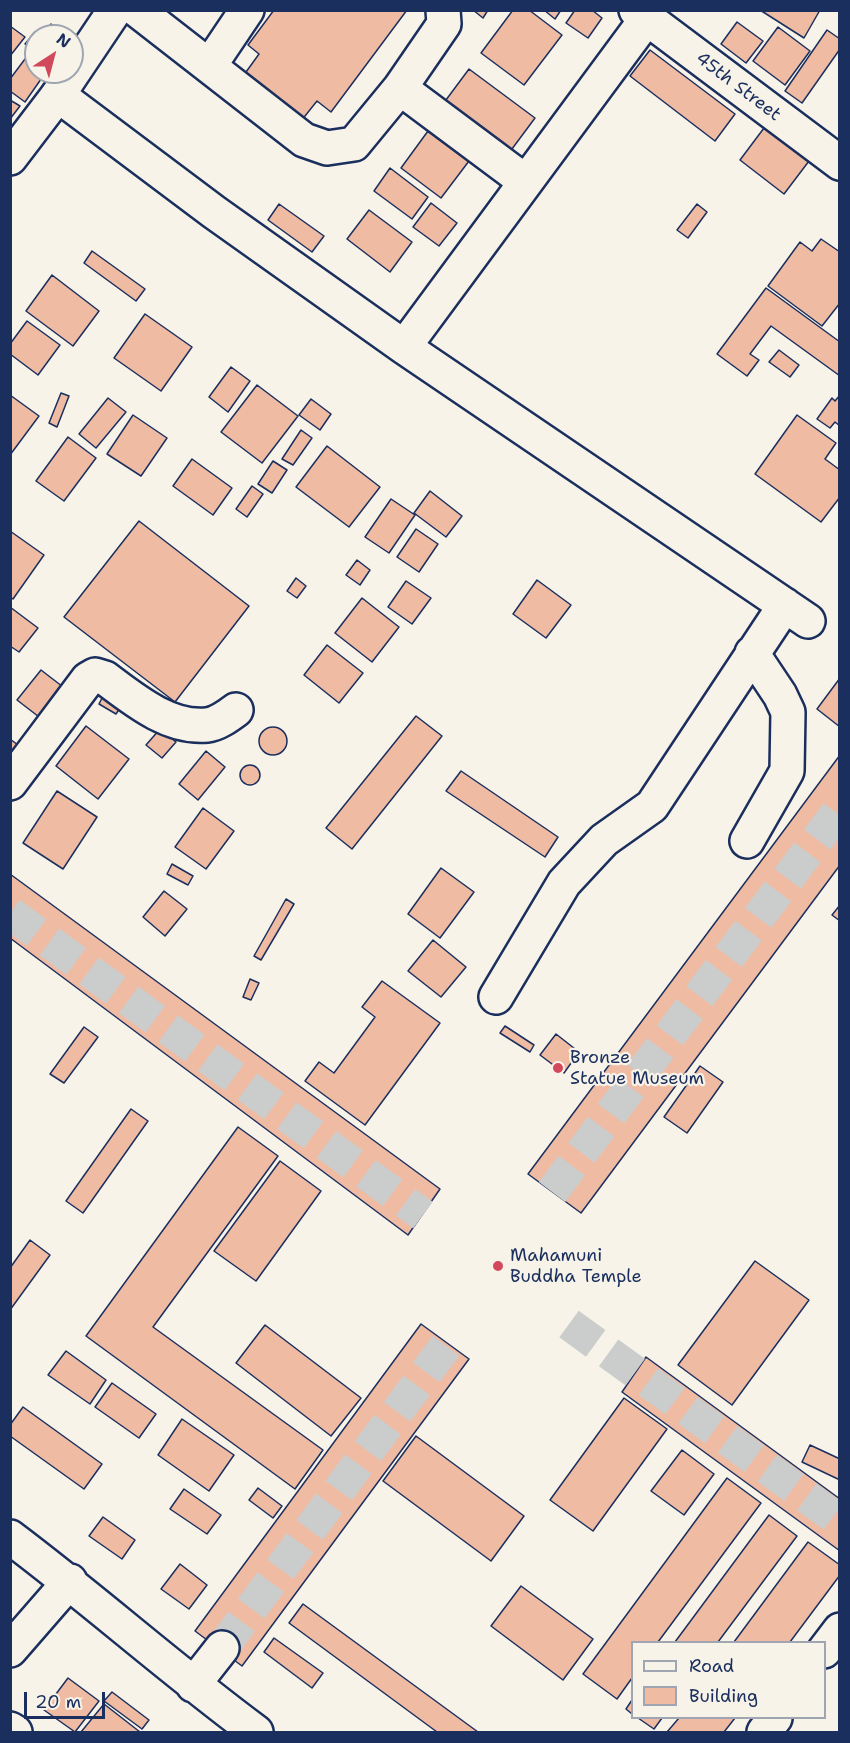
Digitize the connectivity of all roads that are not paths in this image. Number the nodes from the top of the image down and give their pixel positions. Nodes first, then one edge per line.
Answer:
1 (115, 10) edge
2 (137, 10) edge
3 (247, 10) edge
4 (443, 10) edge
5 (642, 14) edge
6 (210, 65) junction
7 (400, 88) junction
8 (58, 95) junction
9 (10, 158) edge
10 (840, 164) edge
11 (526, 182) junction
12 (404, 347) junction
13 (752, 653) junction
14 (236, 710) dead end
15 (10, 783) edge
16 (747, 842) dead end
17 (496, 997) dead end
18 (10, 1537) edge
19 (70, 1581) junction
20 (840, 1630) edge
21 (222, 1648) tunnel mouth
22 (10, 1650) edge
23 (826, 1650) edge
24 (193, 1685) junction
25 (775, 1719) edge
26 (10, 1729) edge
27 (15, 1732) edge
28 (256, 1732) edge
29 (764, 1732) edge

1 - 8 street
2 - 6 street
3 - 6 street
4 - 7 street
5 - 10 street, 45th Street
5 - 11 street
6 - 7 street
7 - 11 street
8 - 9 street
8 - 12 street
11 - 12 street
12 - 13 street
13 - 16 street
13 - 17 street
14 - 15 street
18 - 19 street
19 - 22 street
19 - 24 street
20 - 23 street
21 - 24 street
24 - 28 street
25 - 29 street
26 - 27 street

